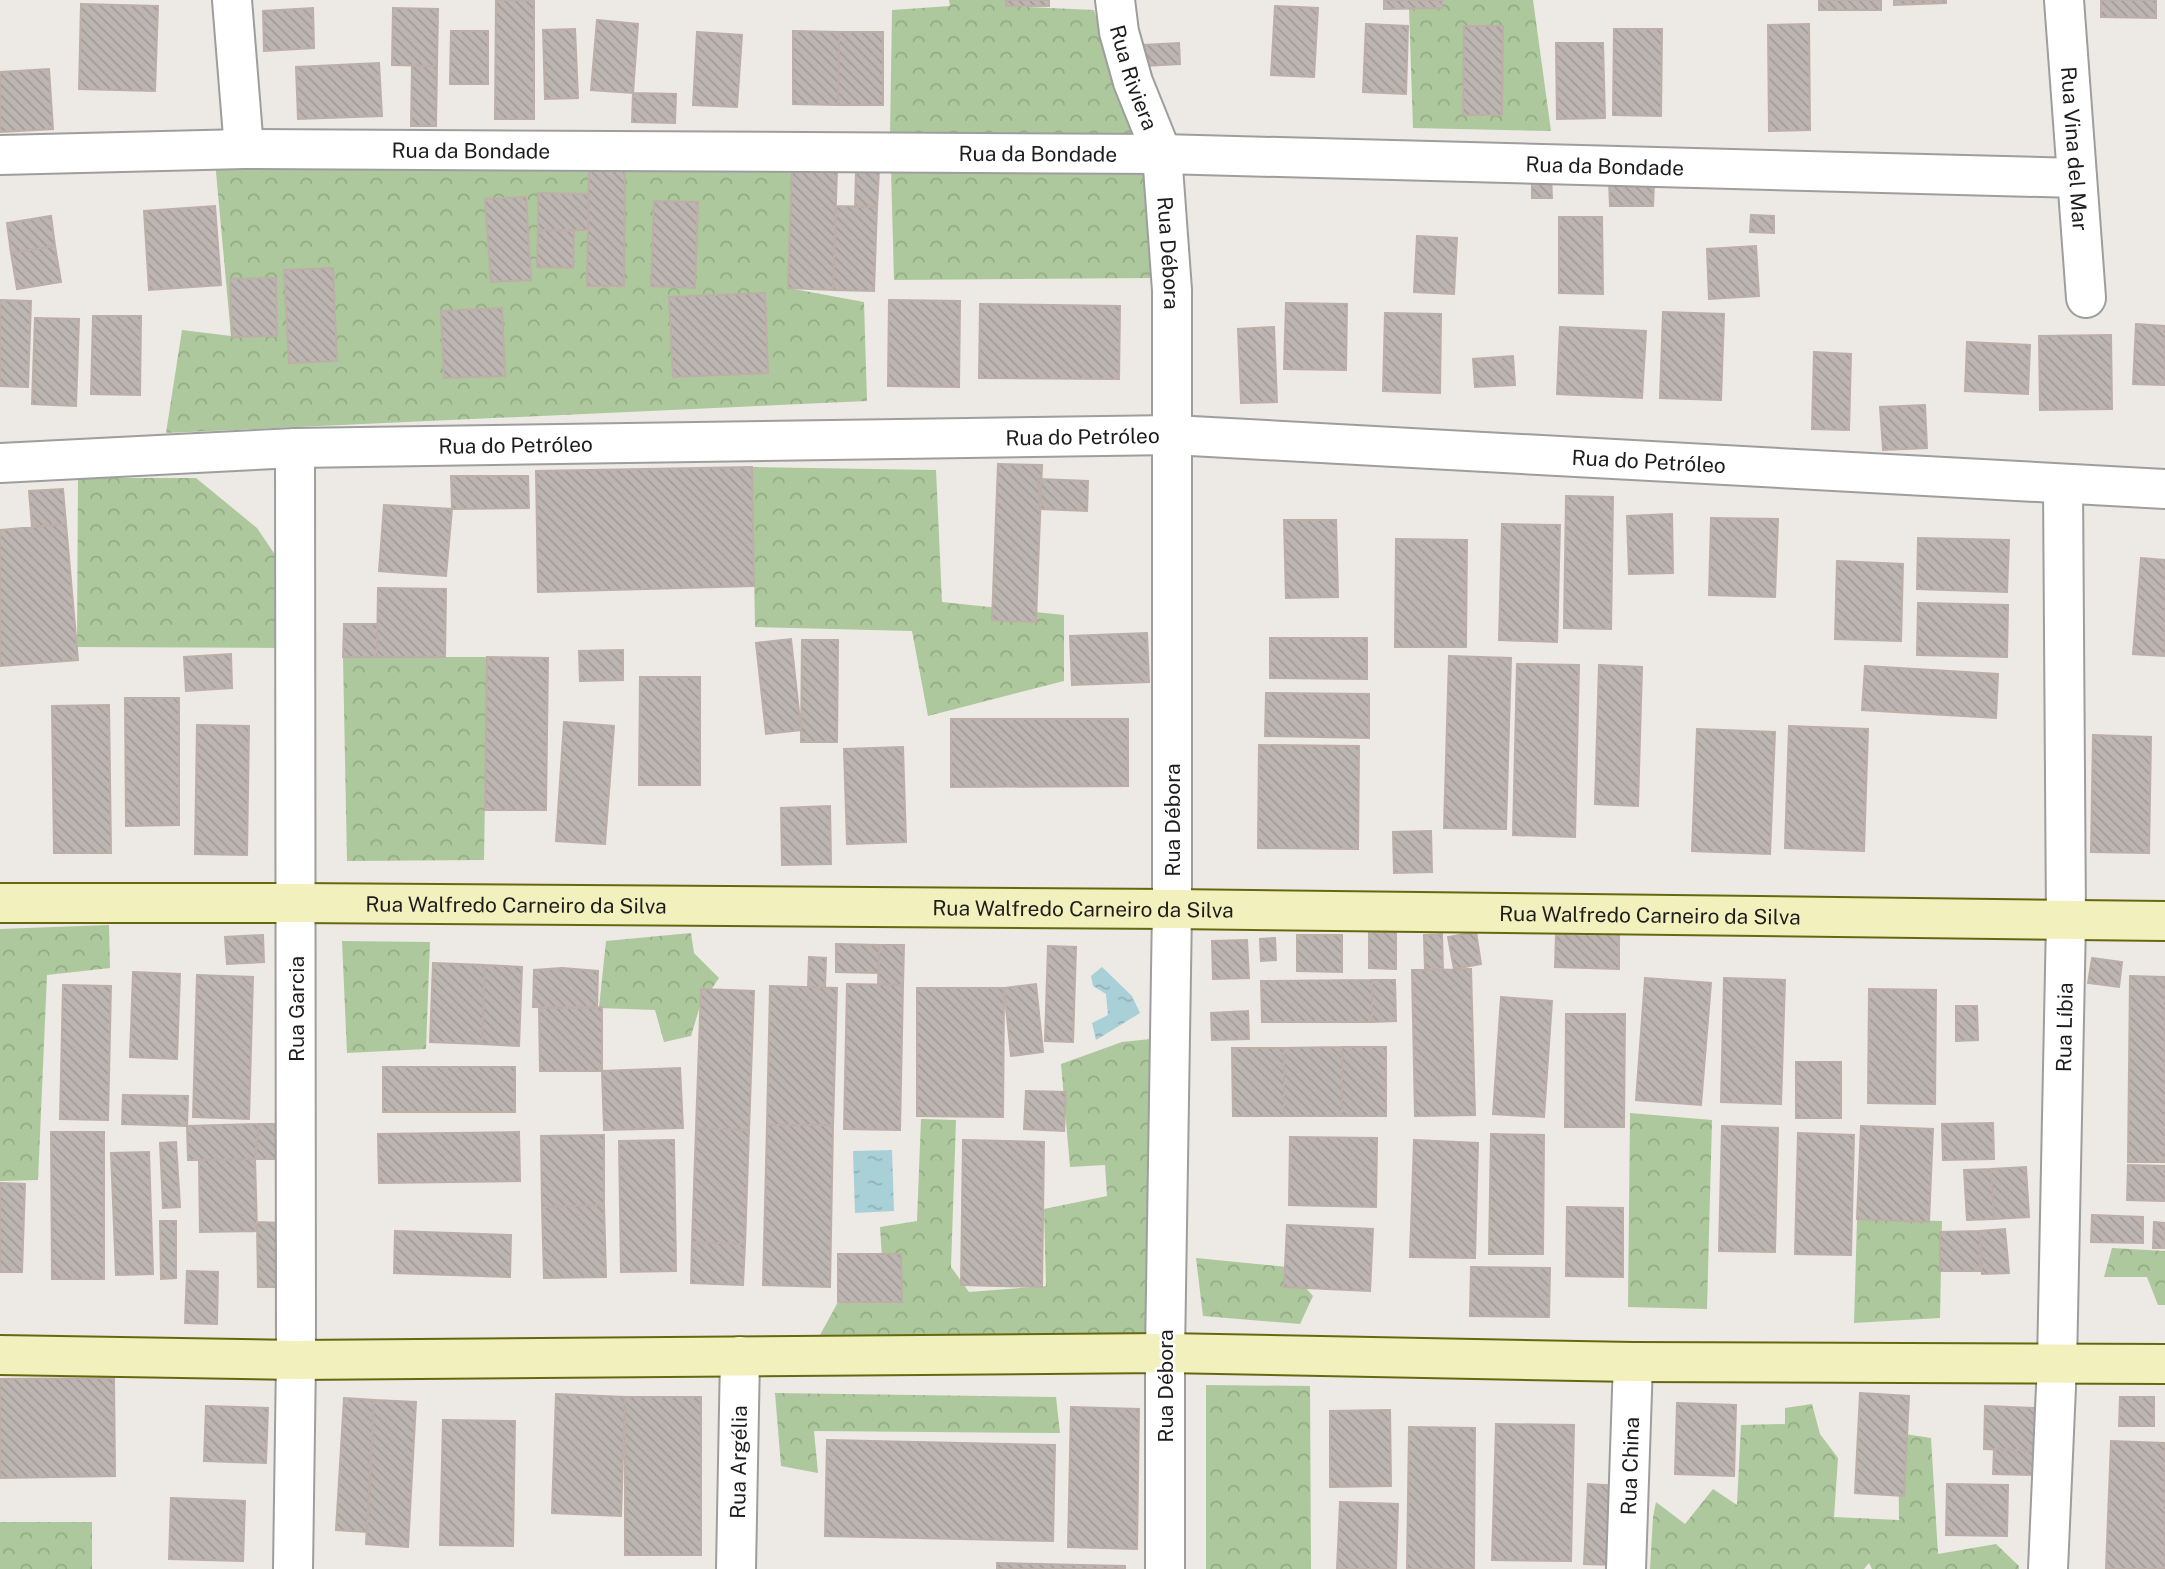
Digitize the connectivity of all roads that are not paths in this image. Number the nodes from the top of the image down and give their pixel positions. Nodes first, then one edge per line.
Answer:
1 (232, 0) edge
2 (1115, 0) edge
3 (2064, 0) edge
4 (244, 149) junction
5 (1162, 154) junction
6 (0, 155) edge
7 (2077, 177) junction
8 (2086, 298) dead end
9 (1173, 435) junction
10 (295, 448) junction
11 (0, 463) edge
12 (2063, 485) junction
13 (2165, 489) edge
14 (296, 902) junction
15 (0, 903) edge
16 (1172, 909) junction
17 (2066, 921) junction
18 (2165, 921) edge
19 (1165, 1353) junction
20 (0, 1355) edge
21 (740, 1356) junction
22 (296, 1360) junction
23 (1633, 1362) junction
24 (2057, 1364) junction
25 (2165, 1364) edge
26 (293, 1569) edge
27 (736, 1569) edge
28 (1165, 1569) edge
29 (1626, 1569) edge
30 (2048, 1569) edge

1 - 4 street
2 - 5 street, Rua Riviera
3 - 7 street, Rua Vina del Mar
4 - 5 street, Rua da Bondade
4 - 6 street, Rua da Bondade
5 - 7 street, Rua da Bondade
5 - 9 street, Rua Débora
7 - 8 street, Rua Vina del Mar
9 - 10 street, Rua do Petróleo
9 - 12 street, Rua do Petróleo
9 - 16 street, Rua Débora
10 - 11 street, Rua do Petróleo
10 - 14 street, Rua Garcia
12 - 13 street, Rua do Petróleo
12 - 17 street, Rua Líbia
14 - 15 main road, Rua Walfredo Carneiro da Silva
14 - 16 main road, Rua Walfredo Carneiro da Silva
14 - 22 street, Rua Garcia
16 - 17 main road, Rua Walfredo Carneiro da Silva
16 - 19 street, Rua Débora
17 - 18 main road, Rua Walfredo Carneiro da Silva
17 - 24 street, Rua Líbia
19 - 21 main road
19 - 23 main road
19 - 28 street, Rua Débora
20 - 22 main road
21 - 22 main road
21 - 27 street, Rua Argélia
22 - 26 street, Rua Garcia
23 - 24 main road
23 - 29 street, Rua China
24 - 25 main road
24 - 30 street, Rua Líbia

